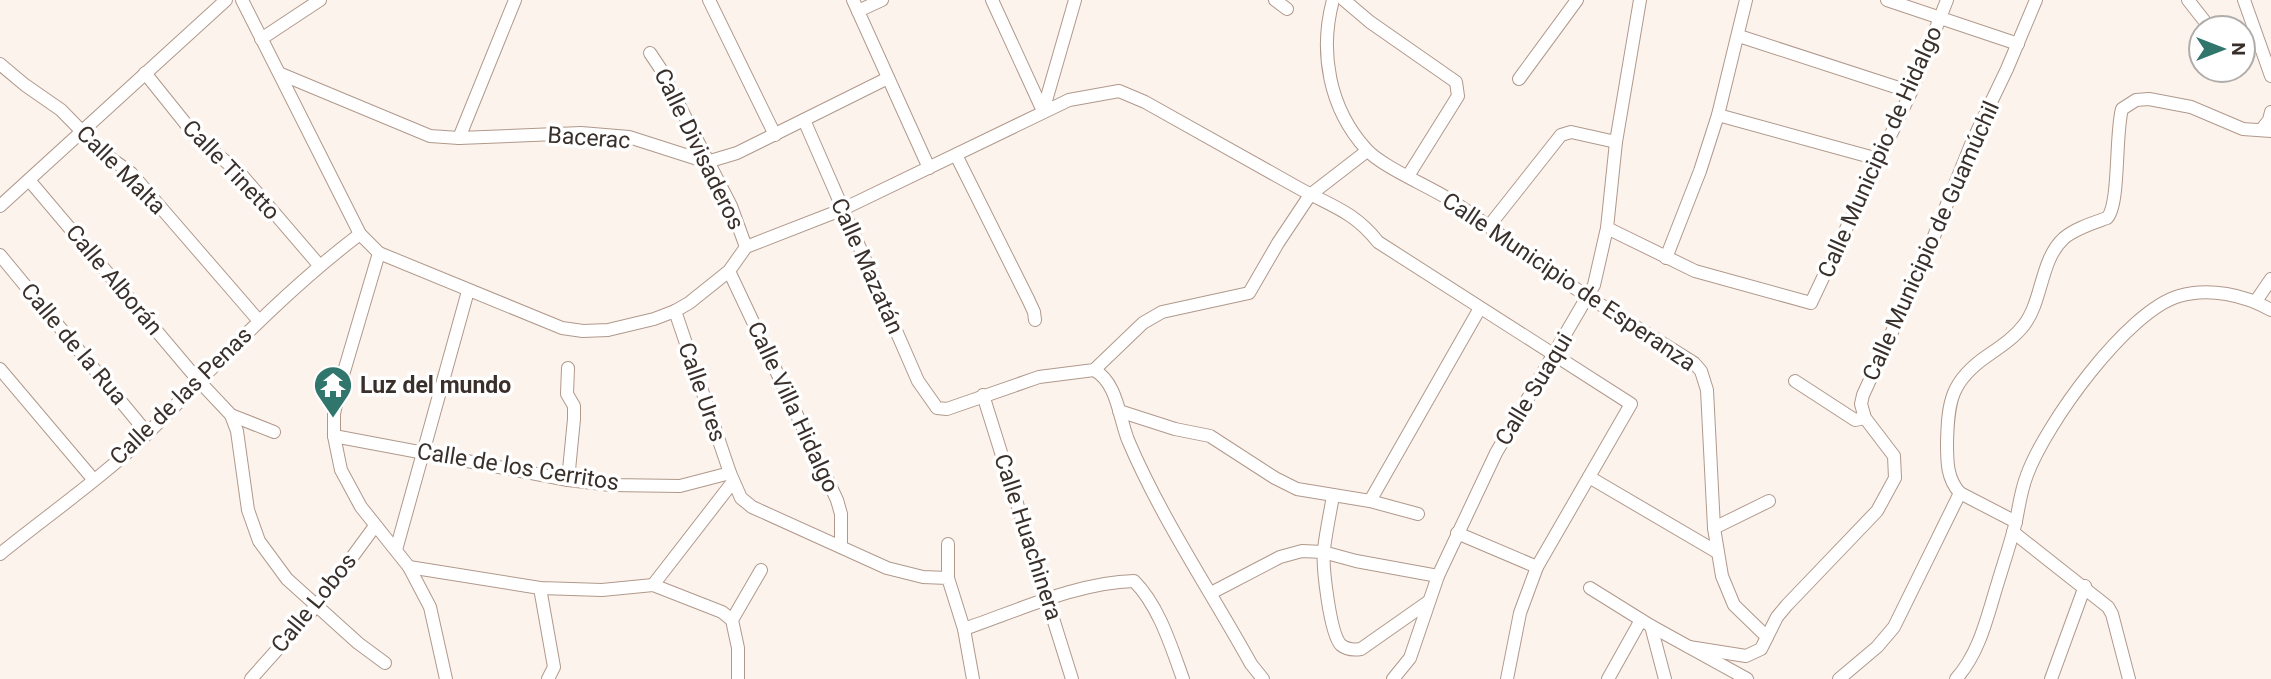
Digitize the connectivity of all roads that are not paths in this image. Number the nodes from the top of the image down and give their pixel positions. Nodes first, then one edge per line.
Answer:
1 (226, 0) edge
2 (242, 0) edge
3 (320, 0) edge
4 (515, 0) edge
5 (709, 0) edge
6 (882, 0) edge
7 (992, 0) edge
8 (1075, 0) edge
9 (1275, 0) edge
10 (1334, 0) edge
11 (1344, 0) edge
12 (1577, 0) edge
13 (1746, 0) edge
14 (1887, 0) edge
15 (1947, 0) edge
16 (2036, 0) edge
17 (2188, 0) edge
18 (2245, 0) edge
19 (1641, 1) edge
20 (855, 5) edge
21 (1287, 9) dead end
22 (2199, 14) edge
23 (1941, 18) junction
24 (1739, 36) junction
25 (261, 39) junction
26 (2018, 44) junction
27 (650, 54) dead end
28 (0, 64) edge
29 (145, 73) junction
30 (281, 74) junction
31 (2271, 76) edge
32 (888, 78) junction
33 (1520, 79) dead end
34 (1911, 92) junction
35 (1042, 111) junction
36 (2271, 112) edge
37 (1718, 115) junction
38 (804, 120) junction
39 (2266, 131) edge
40 (83, 132) junction
41 (775, 135) junction
42 (459, 138) junction
43 (1616, 142) junction
44 (1367, 151) junction
45 (956, 155) junction
46 (1878, 159) junction
47 (707, 162) junction
48 (929, 168) junction
49 (1408, 176) junction
50 (29, 180) junction
51 (1310, 195) junction
52 (0, 206) edge
53 (841, 210) junction
54 (1489, 226) junction
55 (1607, 228) junction
56 (360, 234) junction
57 (746, 247) junction
58 (379, 253) junction
59 (0, 255) edge
60 (1666, 258) junction
61 (319, 265) junction
62 (729, 271) junction
63 (2271, 279) edge
64 (467, 291) junction
65 (1588, 297) junction
66 (2256, 301) junction
67 (1480, 308) junction
68 (2271, 310) edge
69 (675, 311) junction
70 (1035, 320) dead end
71 (259, 321) junction
72 (1555, 354) junction
73 (568, 368) dead end
74 (0, 369) edge
75 (1094, 370) junction
76 (198, 380) junction
77 (1795, 381) dead end
78 (983, 395) junction
79 (1119, 411) junction
80 (231, 415) junction
81 (1865, 418) junction
82 (274, 432) dead end
83 (147, 433) junction
84 (334, 436) junction
85 (422, 452) junction
86 (1589, 477) junction
87 (731, 478) junction
88 (93, 479) junction
89 (568, 480) junction
90 (1960, 493) junction
91 (1333, 496) junction
92 (1370, 501) junction
93 (1769, 501) dead end
94 (1418, 514) dead end
95 (374, 526) junction
96 (2014, 527) junction
97 (1714, 528) junction
98 (1457, 533) junction
99 (948, 544) dead end
100 (841, 547) junction
101 (396, 550) junction
102 (1324, 551) junction
103 (1717, 552) junction
104 (0, 554) edge
105 (1537, 567) junction
106 (409, 568) junction
107 (761, 570) dead end
108 (1438, 576) junction
109 (948, 578) junction
110 (653, 585) junction
111 (2085, 586) junction
112 (540, 588) junction
113 (1590, 588) dead end
114 (1211, 593) junction
115 (1048, 600) junction
116 (1428, 602) junction
117 (317, 605) junction
118 (732, 620) junction
119 (1646, 623) junction
120 (964, 629) junction
121 (1767, 638) junction
122 (1689, 647) junction
123 (385, 663) dead end
124 (251, 679) edge
125 (446, 679) edge
126 (548, 679) edge
127 (738, 679) edge
128 (973, 679) edge
129 (1072, 679) edge
130 (1183, 679) edge
131 (1263, 679) edge
132 (1393, 679) edge
133 (1507, 679) edge
134 (1608, 679) edge
135 (1665, 679) edge
136 (1747, 679) edge
137 (1839, 679) edge
138 (1956, 679) edge
139 (2051, 679) edge
140 (2129, 679) edge

1 - 29 street
2 - 25 street
3 - 25 street
4 - 42 street
5 - 41 street
6 - 20 street
7 - 35 street
8 - 35 street
9 - 21 street
10 - 44 street, Calle Municipio de Esperanza
11 - 49 street
12 - 33 street
13 - 24 street
14 - 23 street
15 - 23 street, Calle Municipio de Hidalgo
16 - 26 street, Calle Municipio de Guamúchil
17 - 22 street
18 - 31 street
19 - 43 street, Calle Suaqui
20 - 32 street
23 - 26 street
23 - 34 street, Calle Municipio de Hidalgo
24 - 34 street
24 - 37 street
25 - 30 street
26 - 81 street, Calle Municipio de Guamúchil
27 - 47 street, Calle Divisaderos
28 - 40 street, Calle Malta
29 - 40 street
29 - 61 street, Calle Tinetto
30 - 42 street, Bacerac
30 - 56 street
32 - 38 street
32 - 48 street
34 - 46 street, Calle Municipio de Hidalgo
35 - 45 street
35 - 51 street
36 - 39 street
37 - 46 street
37 - 60 street
38 - 41 street
38 - 53 street, Calle Mazatán
39 - 90 street
40 - 50 street
40 - 71 street, Calle Malta
41 - 47 street
42 - 47 street, Bacerac
43 - 54 street
43 - 55 street, Calle Suaqui
44 - 49 street, Calle Municipio de Esperanza
44 - 51 street
45 - 48 street
45 - 70 street
46 - 60 street, Calle Municipio de Hidalgo
47 - 57 street, Calle Divisaderos
48 - 53 street
49 - 54 street, Calle Municipio de Esperanza
50 - 52 street
50 - 76 street, Calle Alborán
51 - 67 street
51 - 75 street
53 - 57 street
53 - 78 street, Calle Mazatán
54 - 65 street, Calle Municipio de Esperanza
55 - 60 street
55 - 65 street, Calle Suaqui
56 - 58 street
56 - 61 street, Calle de las Penas
57 - 62 street
58 - 64 street
58 - 84 street
59 - 83 street, Calle de la Rua
61 - 71 street, Calle de las Penas
62 - 69 street
62 - 100 street, Calle Villa Hidalgo
63 - 66 street
64 - 69 street
64 - 85 street
65 - 72 street, Calle Suaqui
65 - 97 street, Calle Municipio de Esperanza
66 - 68 street
66 - 96 street
67 - 72 street
67 - 92 street
69 - 87 street, Calle Ures
71 - 76 street, Calle de las Penas
72 - 86 street
72 - 98 street, Calle Suaqui
73 - 89 street
74 - 88 street
75 - 78 street
75 - 79 street
76 - 80 street, Calle Alborán
76 - 83 street, Calle de las Penas
77 - 81 street
78 - 115 street, Calle Huachinera
79 - 91 street
79 - 114 street
80 - 82 street
80 - 117 street
81 - 121 street
83 - 88 street, Calle de las Penas
84 - 85 street, Calle de los Cerritos
84 - 95 street
85 - 89 street, Calle de los Cerritos
85 - 101 street
86 - 103 street
86 - 105 street
87 - 89 street, Calle de los Cerritos
87 - 100 street
87 - 110 street
88 - 104 street, Calle de las Penas
90 - 96 street
90 - 137 street
91 - 92 street
91 - 102 street
92 - 94 street
93 - 97 street
95 - 101 street
95 - 117 street, Calle Lobos
96 - 111 street
96 - 138 street
97 - 103 street, Calle Municipio de Esperanza
98 - 105 street
98 - 108 street, Calle Suaqui
99 - 109 street
100 - 109 street
101 - 106 street
102 - 108 street
102 - 114 street
102 - 116 street
103 - 121 street, Calle Municipio de Esperanza
105 - 133 street
106 - 112 street
106 - 125 street
107 - 118 street
108 - 116 street, Calle Suaqui
109 - 120 street
110 - 112 street
110 - 118 street
111 - 139 street
111 - 140 street
112 - 126 street
113 - 119 street
114 - 131 street
115 - 120 street
115 - 129 street, Calle Huachinera
115 - 130 street
116 - 132 street, Calle Suaqui
117 - 123 street
117 - 124 street, Calle Lobos
118 - 127 street
119 - 122 street
119 - 134 street
119 - 135 street
120 - 128 street
121 - 122 street
122 - 136 street

